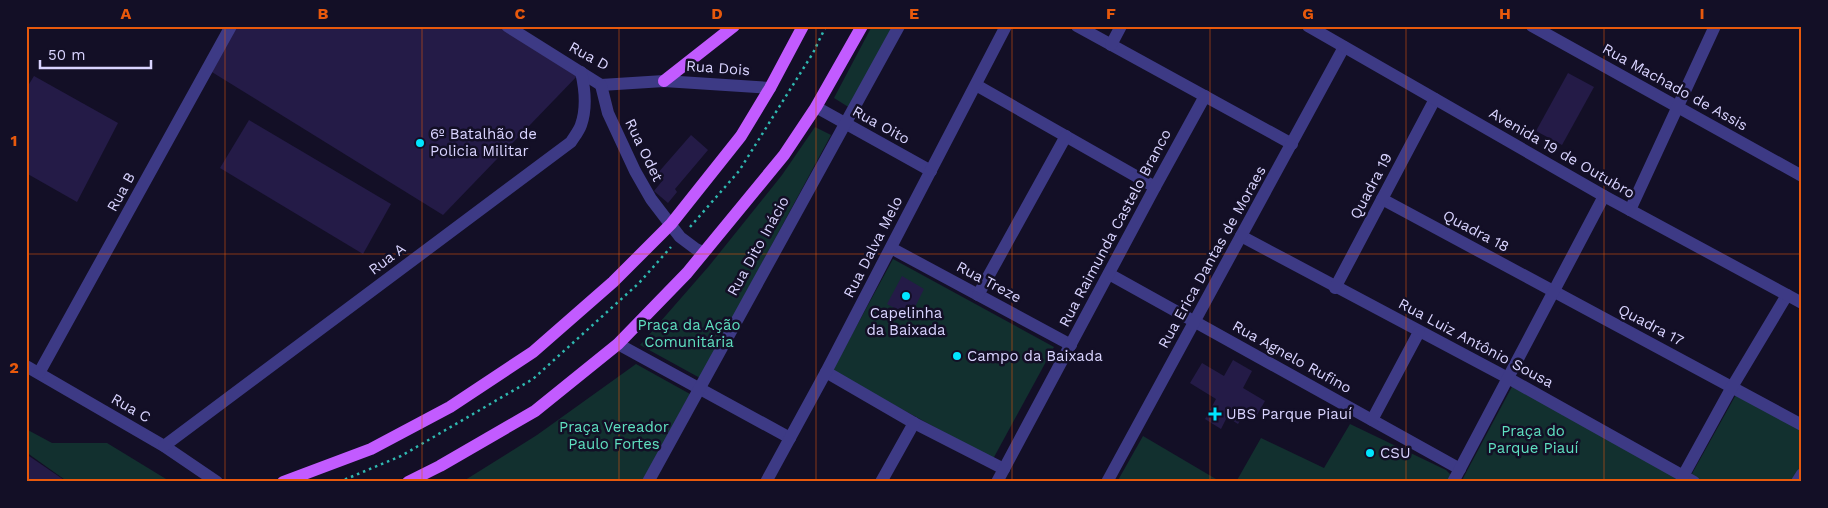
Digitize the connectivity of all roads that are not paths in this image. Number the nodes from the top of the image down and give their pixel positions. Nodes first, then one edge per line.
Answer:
1 (231, 26) edge
2 (507, 26) edge
3 (734, 26) edge
4 (803, 26) edge
5 (862, 26) edge
6 (898, 26) edge
7 (1006, 26) edge
8 (1078, 26) edge
9 (1121, 26) edge
10 (1308, 26) edge
11 (1532, 26) edge
12 (1715, 26) edge
13 (1111, 45) junction
14 (1344, 47) junction
15 (581, 72) junction
16 (664, 81) junction
17 (601, 85) junction
18 (976, 85) junction
19 (770, 88) junction
20 (1205, 96) junction
21 (1435, 99) junction
22 (816, 107) junction
23 (1677, 107) junction
24 (845, 123) junction
25 (1066, 136) junction
26 (1292, 144) junction
27 (930, 171) junction
28 (1802, 176) edge
29 (1155, 187) junction
30 (1604, 196) junction
31 (1382, 199) junction
32 (1630, 210) junction
33 (671, 224) junction
34 (1241, 236) junction
35 (891, 248) junction
36 (703, 252) junction
37 (1109, 274) junction
38 (1336, 288) junction
39 (1555, 292) junction
40 (978, 294) junction
41 (1787, 295) junction
42 (1802, 303) edge
43 (1195, 321) junction
44 (1420, 332) junction
45 (618, 344) junction
46 (1071, 344) junction
47 (26, 366) edge
48 (826, 372) junction
49 (39, 373) junction
50 (1508, 378) junction
51 (699, 388) junction
52 (1732, 388) junction
53 (1372, 420) junction
54 (914, 423) junction
55 (1802, 425) edge
56 (790, 438) junction
57 (164, 446) junction
58 (1004, 469) junction
59 (1460, 469) junction
60 (1802, 474) edge
61 (1688, 479) edge
62 (217, 482) edge
63 (283, 482) edge
64 (408, 482) edge
65 (648, 482) edge
66 (766, 482) edge
67 (881, 482) edge
68 (997, 482) edge
69 (1107, 482) edge
70 (1454, 482) edge
71 (1797, 482) edge

1 - 49 street, Rua B
2 - 15 street, Rua D
3 - 16 main road
4 - 19 main road
5 - 22 main road
6 - 24 street, Rua Dito Inácio
7 - 18 street, Rua Dalva Melo
8 - 13 street
9 - 13 street
10 - 14 street, Avenida 19 de Outubro
11 - 23 street, Rua Machado de Assis
12 - 23 street
13 - 20 street
14 - 21 street, Avenida 19 de Outubro
14 - 26 street, Rua Erica Dantas de Moraes
15 - 17 street, Rua D
15 - 57 street, Rua A
16 - 17 street, Rua D
16 - 19 street, Rua Dois
17 - 33 street, Rua Odet
18 - 25 street
18 - 27 street, Rua Dalva Melo
19 - 33 main road
20 - 26 street
20 - 29 street, Rua Raimunda Castelo Branco
21 - 30 street, Avenida 19 de Outubro
21 - 31 street, Quadra 19
22 - 24 street, Rua Oito
22 - 36 main road
23 - 28 street, Rua Machado de Assis
23 - 32 street
24 - 27 street, Rua Oito
24 - 51 street, Rua Dito Inácio
25 - 29 street
25 - 40 street
26 - 34 street, Rua Erica Dantas de Moraes
27 - 35 street, Rua Dalva Melo
29 - 37 street, Rua Raimunda Castelo Branco
30 - 32 street, Avenida 19 de Outubro
30 - 39 street
31 - 38 street, Quadra 19
31 - 39 street, Quadra 18
32 - 41 street, Avenida 19 de Outubro
33 - 36 street, Rua Odet
33 - 63 main road
34 - 38 street, Rua Luiz Antônio Sousa
34 - 43 street, Rua Erica Dantas de Moraes
35 - 40 street, Rua Treze
35 - 48 street, Rua Dalva Melo
36 - 45 main road
37 - 43 street, Rua Agnelo Rufino
37 - 46 street, Rua Raimunda Castelo Branco
38 - 44 street, Rua Luiz Antônio Sousa
39 - 50 street
39 - 52 street, Quadra 17
40 - 46 street, Rua Treze
41 - 42 street, Avenida 19 de Outubro
41 - 52 street
43 - 53 street, Rua Agnelo Rufino
43 - 69 street, Rua Erica Dantas de Moraes
44 - 50 street, Rua Luiz Antônio Sousa
44 - 53 street
45 - 51 street
45 - 64 main road
46 - 58 street, Rua Raimunda Castelo Branco
47 - 49 street, Rua C
48 - 54 street
48 - 56 street, Rua Dalva Melo
49 - 57 street, Rua C
50 - 59 street
50 - 61 street, Rua Luiz Antônio Sousa
51 - 56 street
51 - 65 street, Rua Dito Inácio
52 - 55 street, Quadra 17
52 - 61 street
53 - 59 street, Rua Agnelo Rufino
54 - 58 street
54 - 67 street
56 - 66 street, Rua Dalva Melo
57 - 62 street, Rua C
58 - 68 street, Rua Raimunda Castelo Branco
59 - 70 street
60 - 71 street

